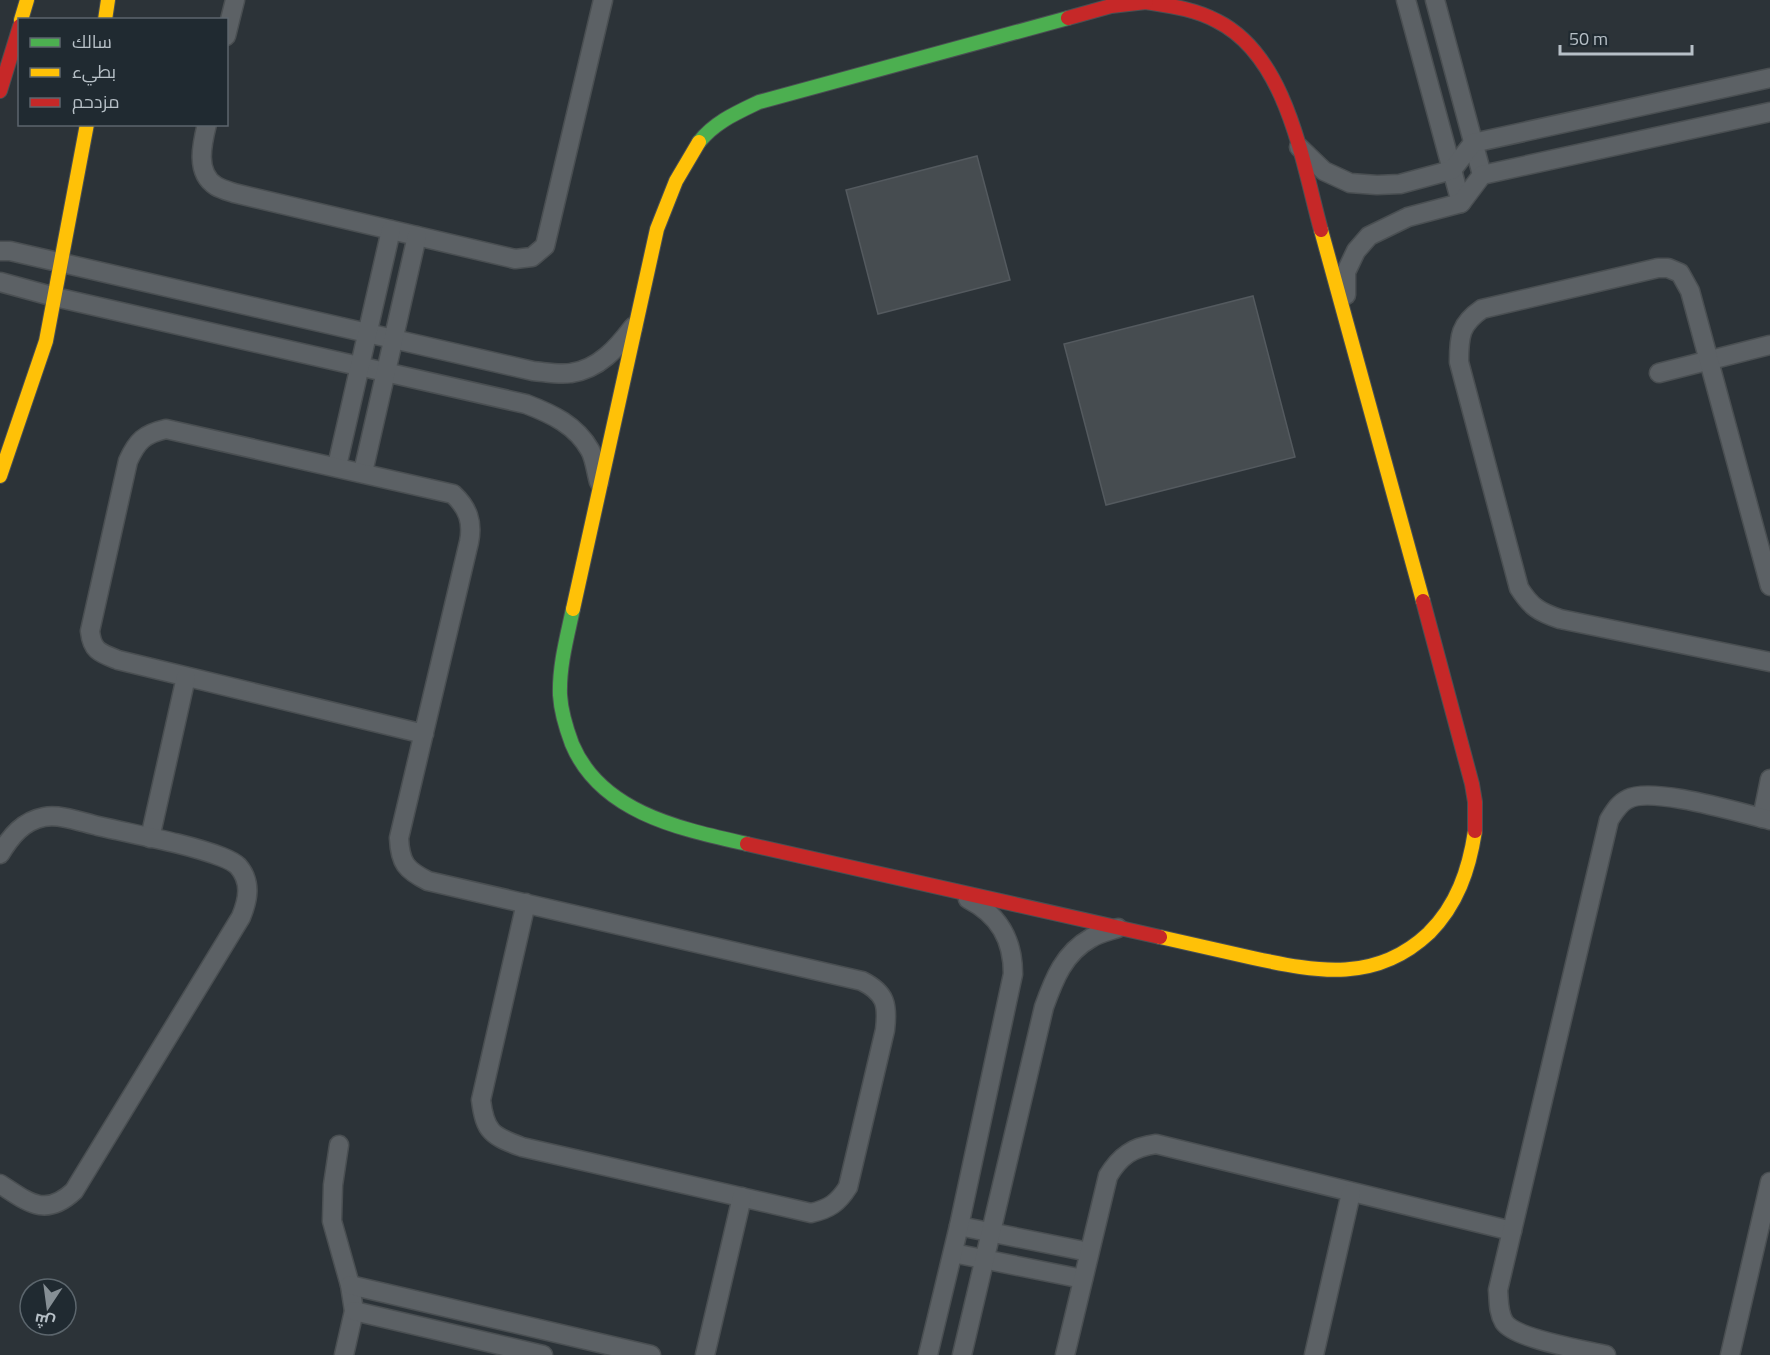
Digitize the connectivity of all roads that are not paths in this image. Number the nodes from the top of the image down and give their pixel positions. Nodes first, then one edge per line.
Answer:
1 (27, 0) edge
2 (108, 0) edge
3 (235, 0) edge
4 (603, 0) edge
5 (1406, 0) edge
6 (1435, 0) edge
7 (22, 18) edge
8 (105, 18) edge
9 (228, 28) edge
10 (18, 33) edge
11 (1770, 78) edge
12 (0, 92) edge
13 (1770, 112) edge
14 (87, 126) edge
15 (207, 126) edge
16 (1473, 143) junction
17 (1298, 146) junction
18 (1452, 170) junction
19 (1482, 175) junction
20 (1461, 203) junction
21 (391, 230) junction
22 (417, 236) junction
23 (0, 251) edge
24 (61, 263) junction
25 (0, 282) edge
26 (55, 297) junction
27 (1345, 318) junction
28 (637, 320) junction
29 (368, 333) junction
30 (394, 339) junction
31 (1770, 345) edge
32 (1709, 360) junction
33 (360, 366) junction
34 (386, 372) junction
35 (1659, 373) dead end
36 (337, 466) junction
37 (363, 472) junction
38 (0, 476) edge
39 (600, 487) junction
40 (1770, 585) edge
41 (1770, 662) edge
42 (186, 677) junction
43 (424, 734) junction
44 (1770, 779) edge
45 (1766, 819) edge
46 (150, 838) junction
47 (0, 854) edge
48 (942, 886) junction
49 (526, 903) junction
50 (1120, 927) junction
51 (339, 1145) dead end
52 (1770, 1182) edge
53 (0, 1184) edge
54 (1351, 1193) junction
55 (742, 1197) junction
56 (959, 1226) junction
57 (1512, 1231) junction
58 (991, 1232) junction
59 (1089, 1252) junction
60 (953, 1253) junction
61 (985, 1259) junction
62 (1083, 1279) junction
63 (350, 1285) junction
64 (354, 1311) junction
65 (597, 1349) edge
66 (344, 1355) edge
67 (543, 1355) edge
68 (651, 1355) edge
69 (705, 1355) edge
70 (928, 1355) edge
71 (962, 1355) edge
72 (1065, 1355) edge
73 (1314, 1355) edge
74 (1606, 1355) edge
75 (1730, 1355) edge

1 - 7 street
2 - 8 street
3 - 9 street
4 - 22 street
5 - 18 street
6 - 16 street
10 - 12 street
11 - 16 street
13 - 19 street
14 - 24 street
15 - 21 street
16 - 18 street
16 - 19 street
17 - 18 street
17 - 27 street
17 - 28 street
18 - 20 street
19 - 20 street
20 - 27 street
21 - 22 street
21 - 29 street
22 - 30 street
23 - 24 street
24 - 26 street
24 - 29 street
25 - 26 street
26 - 33 street
26 - 38 street
27 - 50 street
28 - 30 street
28 - 39 street
29 - 30 street
29 - 33 street
30 - 34 street
31 - 32 street
32 - 35 street
32 - 40 street
32 - 41 street
33 - 34 street
33 - 36 street
34 - 37 street
34 - 39 street
36 - 37 street
36 - 42 street
37 - 43 street
39 - 48 street
42 - 43 street
42 - 46 street
43 - 49 street
44 - 45 street
45 - 57 street
46 - 47 street
46 - 53 street
48 - 50 street
48 - 56 street
49 - 55 street
49 - 55 street
50 - 58 street
51 - 63 street
52 - 75 street
54 - 57 street
54 - 59 street
54 - 73 street
55 - 69 street
56 - 58 street
56 - 60 street
57 - 74 street
58 - 59 street
58 - 61 street
59 - 62 street
60 - 61 street
60 - 70 street
61 - 62 street
61 - 71 street
62 - 72 street
63 - 64 street
63 - 65 street
64 - 66 street
64 - 67 street
65 - 68 street

